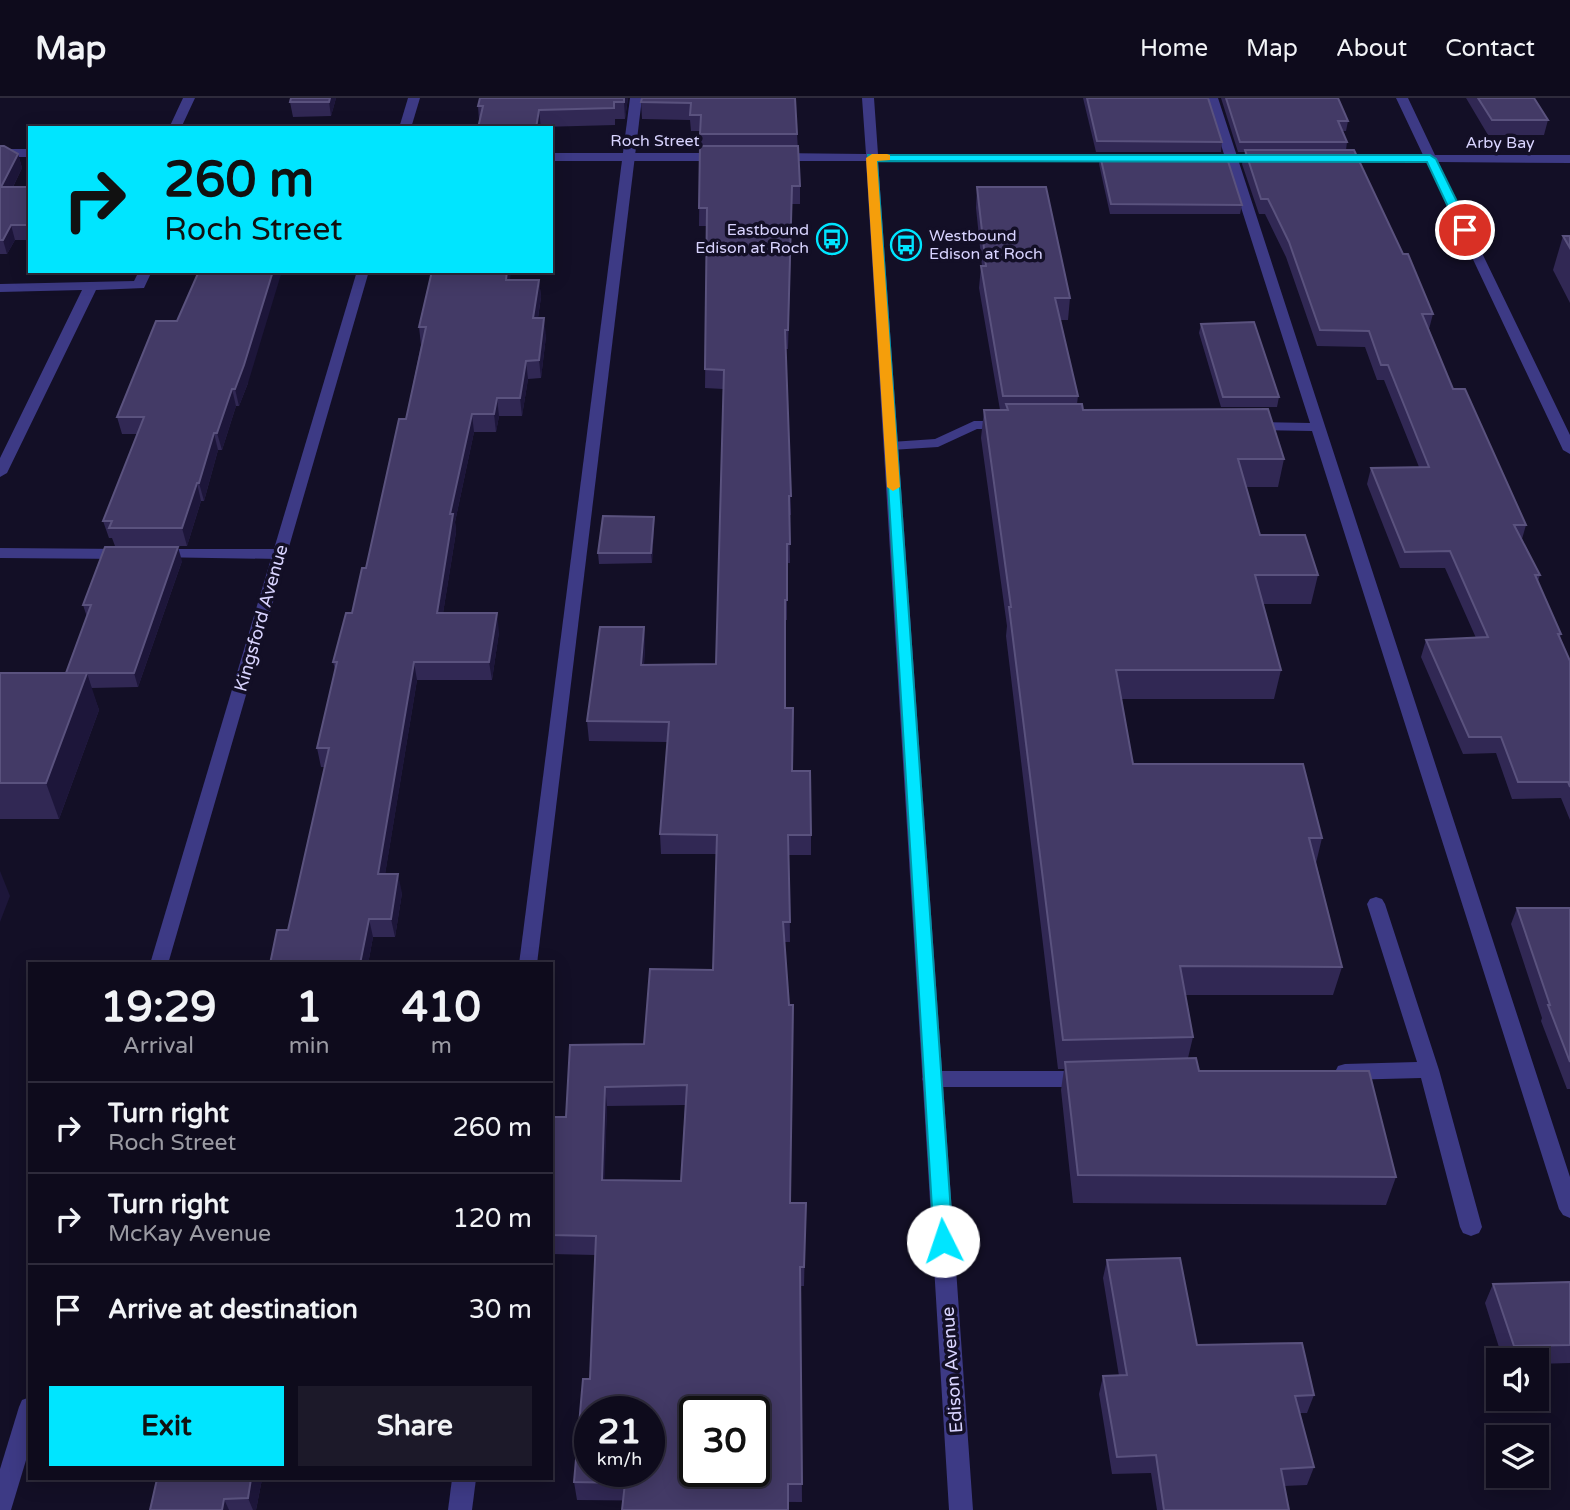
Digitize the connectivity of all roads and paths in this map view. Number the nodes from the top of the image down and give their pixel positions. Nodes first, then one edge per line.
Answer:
1 (189, 98) edge
2 (414, 98) edge
3 (636, 98) edge
4 (868, 98) edge
5 (1212, 98) edge
6 (1402, 98) edge
7 (176, 126) edge
8 (406, 126) edge
9 (0, 153) edge
10 (28, 153) edge
11 (553, 157) edge
12 (629, 157) junction
13 (734, 157) edge
14 (761, 157) edge
15 (872, 158) junction
16 (1135, 158) edge
17 (1190, 158) edge
18 (1231, 158) junction
19 (1284, 158) edge
20 (1325, 158) edge
21 (1430, 159) junction
22 (1570, 159) edge
23 (145, 273) edge
24 (362, 273) edge
25 (0, 288) edge
26 (90, 288) junction
27 (1015, 425) edge
28 (1235, 426) edge
29 (1318, 427) junction
30 (891, 446) junction
31 (1570, 450) edge
32 (0, 473) edge
33 (0, 554) edge
34 (280, 554) junction
35 (1376, 904) dead end
36 (160, 962) edge
37 (528, 962) edge
38 (1429, 1070) junction
39 (1320, 1073) edge
40 (1103, 1078) edge
41 (932, 1079) junction
42 (1570, 1209) edge
43 (1471, 1227) dead end
44 (28, 1414) edge
45 (464, 1480) edge
46 (0, 1508) edge
47 (460, 1510) edge
48 (961, 1510) edge

1 - 7 street
2 - 8 street
3 - 12 street
4 - 15 street, Edison Avenue
5 - 18 street
6 - 21 street
9 - 10 street
11 - 12 street, Roch Street
12 - 13 street, Roch Street
12 - 37 street
14 - 15 street
15 - 16 street
15 - 30 street, Edison Avenue
17 - 18 street
18 - 19 street
18 - 29 street
20 - 21 street
21 - 22 street, Arby Bay
21 - 31 street
23 - 26 street
24 - 34 street, Kingsford Avenue
25 - 26 street
26 - 32 street
27 - 30 street
28 - 29 street
29 - 42 street
30 - 41 street, Edison Avenue
33 - 34 street
34 - 36 street, Kingsford Avenue
35 - 38 street
38 - 39 street
38 - 43 street
40 - 41 street
41 - 48 street, Edison Avenue
44 - 46 street
45 - 47 street

